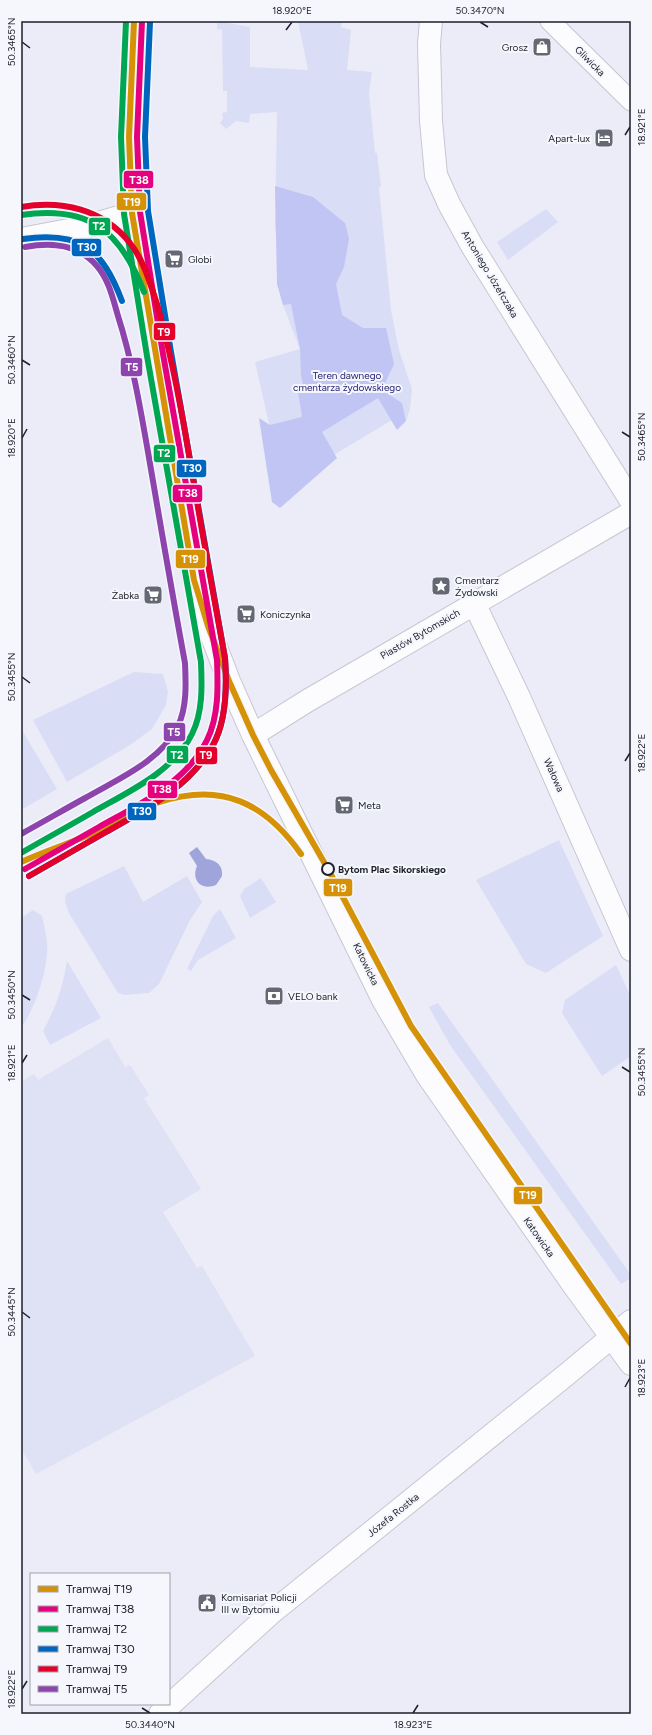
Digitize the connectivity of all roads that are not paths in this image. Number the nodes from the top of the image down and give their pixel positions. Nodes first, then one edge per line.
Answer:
1 (134, 21) edge
2 (431, 21) edge
3 (550, 21) edge
4 (631, 101) edge
5 (132, 213) junction
6 (21, 239) edge
7 (631, 501) edge
8 (631, 513) edge
9 (474, 603) junction
10 (253, 735) junction
11 (631, 950) edge
12 (631, 1321) edge
13 (611, 1337) junction
14 (631, 1364) edge
15 (170, 1705) edge
16 (170, 1705) edge
17 (160, 1714) edge

1 - 5 street, Katowicka
2 - 7 street, Antoniego Józefczaka
3 - 4 street, Gliwicka
5 - 6 street
5 - 10 street, Katowicka
8 - 9 street, Piastów Bytomskich
9 - 10 street, Piastów Bytomskich
9 - 11 street, Wałowa
10 - 13 street, Katowicka
12 - 13 street, Józefa Rostka
13 - 14 street, Katowicka
13 - 15 street, Józefa Rostka
16 - 17 street, Józefa Rostka

